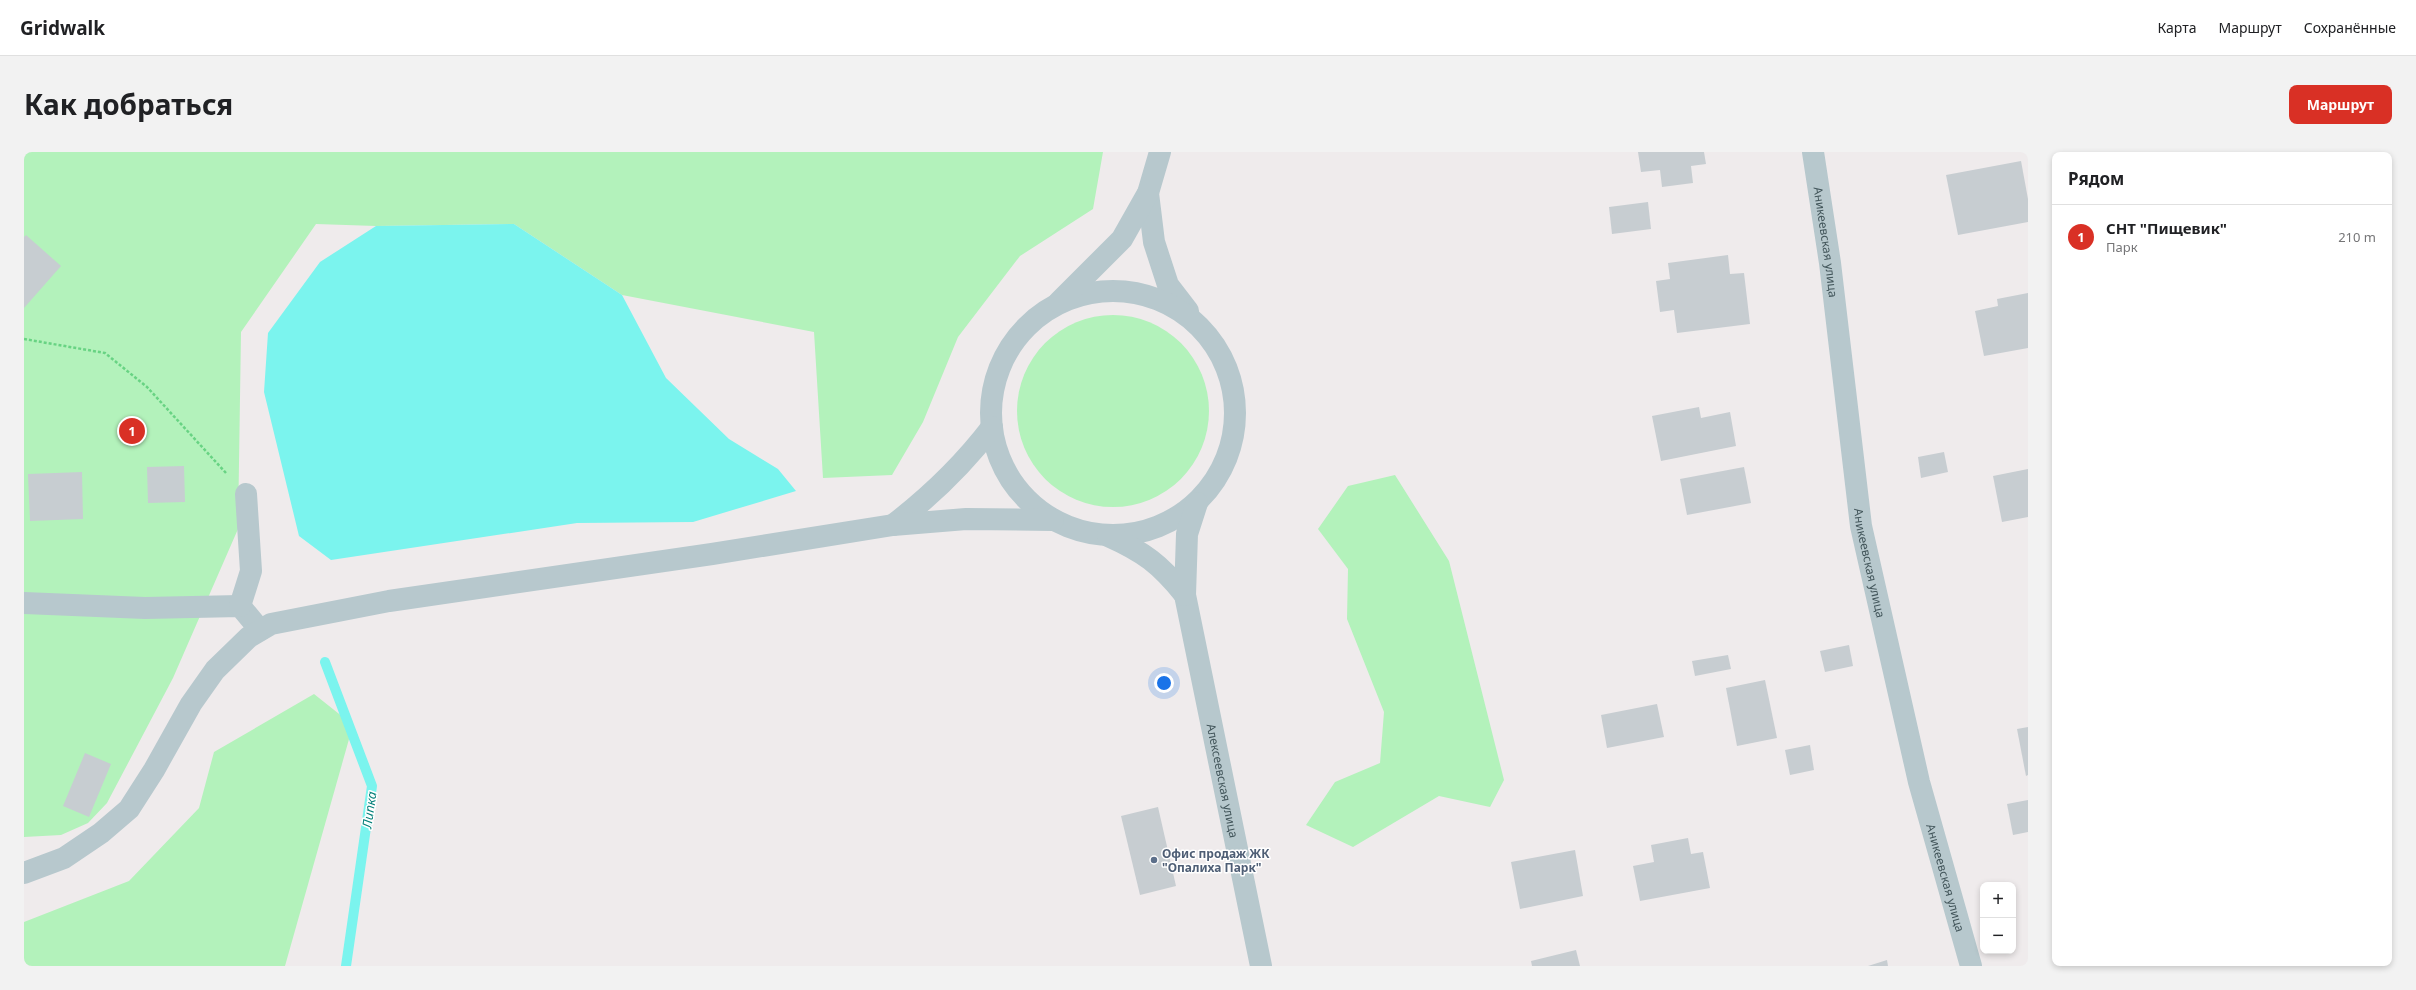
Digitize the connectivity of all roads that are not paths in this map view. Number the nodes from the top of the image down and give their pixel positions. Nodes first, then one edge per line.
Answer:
1 (1160, 152) edge
2 (1813, 152) edge
3 (1148, 193) junction
4 (1054, 307) junction
5 (1199, 325) junction
6 (992, 427) junction
7 (246, 494) road end
8 (1197, 503) junction
9 (1053, 520) junction
10 (893, 525) junction
11 (1103, 534) junction
12 (1185, 595) junction
13 (24, 603) edge
14 (240, 606) junction
15 (260, 630) junction
16 (24, 873) edge
17 (1261, 966) edge
18 (1971, 966) edge

1 - 3 street
2 - 18 street, Аникеевская улица
3 - 4 street
3 - 5 street
4 - 5 street
4 - 6 street
5 - 8 street
6 - 9 street
6 - 10 street
7 - 14 street
8 - 11 street
8 - 12 street, Алексеевская улица
9 - 10 street
9 - 11 street
10 - 15 street
11 - 12 street, Алексеевская улица
12 - 17 street, Алексеевская улица
13 - 14 street
14 - 15 street
15 - 16 street

